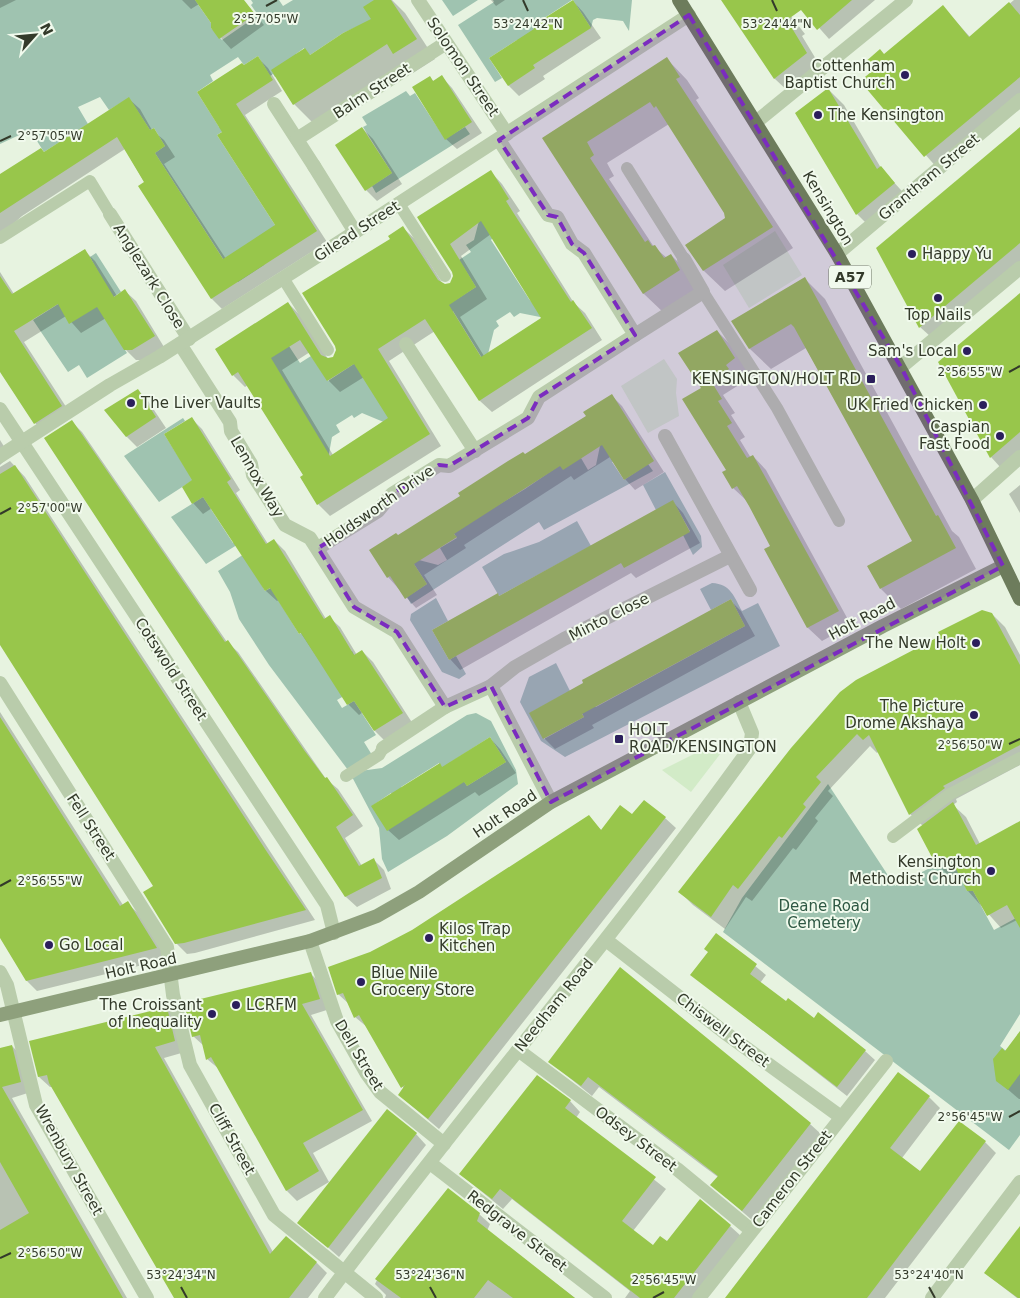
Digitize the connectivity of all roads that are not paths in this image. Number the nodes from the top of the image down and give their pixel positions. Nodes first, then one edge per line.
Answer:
1 (418, 0) edge
2 (679, 0) edge
3 (906, 0) edge
4 (689, 15) junction
5 (446, 43) junction
6 (1020, 100) edge
7 (274, 104) dead end
8 (756, 122) junction
9 (503, 137) junction
10 (297, 140) junction
11 (627, 168) dead end
12 (399, 204) junction
13 (110, 214) joint
14 (356, 232) junction
15 (0, 238) edge
16 (837, 254) junction
17 (684, 259) joint
18 (1020, 268) edge
19 (445, 276) dead end
20 (283, 278) junction
21 (703, 292) junction
22 (635, 335) junction
23 (184, 341) junction
24 (406, 344) dead end
25 (328, 350) dead end
26 (901, 367) junction
27 (0, 408) edge
28 (665, 436) dead end
29 (22, 442) junction
30 (475, 451) junction
31 (0, 456) edge
32 (1020, 457) edge
33 (972, 500) junction
34 (839, 521) dead end
35 (318, 548) junction
36 (730, 556) junction
37 (1003, 566) junction
38 (750, 590) dead end
39 (1020, 599) edge
40 (0, 684) edge
41 (492, 686) junction
42 (739, 702) junction
43 (444, 707) junction
44 (383, 748) joint
45 (1020, 758) edge
46 (346, 776) dead end
47 (552, 802) junction
48 (893, 837) dead end
49 (334, 934) junction
50 (310, 940) junction
51 (606, 940) junction
52 (0, 972) edge
53 (172, 975) junction
54 (14, 1012) junction
55 (0, 1015) edge
56 (518, 1050) junction
57 (886, 1061) dead end
58 (841, 1117) junction
59 (444, 1144) junction
60 (430, 1163) junction
61 (1020, 1182) edge
62 (751, 1230) junction
63 (345, 1272) junction
64 (147, 1298) edge
65 (325, 1298) edge
66 (376, 1298) edge
67 (605, 1298) edge
68 (699, 1298) edge
69 (932, 1298) edge

1 - 5 street, Solomon Street
2 - 4 main road, Kensington / A57
3 - 8 street
4 - 8 main road, Kensington / A57
4 - 9 street, Gilead Street
5 - 9 street, Solomon Street
5 - 10 street, Balm Street
6 - 16 street, Grantham Street
7 - 10 street
8 - 16 main road, Kensington / A57
9 - 12 street, Gilead Street
9 - 22 street
10 - 14 street
11 - 17 lane
12 - 14 street, Gilead Street
12 - 19 lane
13 - 15 lane
13 - 23 street, Anglezark Close
14 - 20 street, Gilead Street
16 - 26 main road, Kensington / A57
17 - 21 street
18 - 26 street
20 - 23 street, Gilead Street
20 - 25 lane
21 - 22 street, Holdsworth Drive
21 - 34 lane
22 - 30 street, Holdsworth Drive
23 - 29 street, Gilead Street
23 - 35 street, Lennox Way
24 - 30 street
26 - 33 main road, Kensington / A57
27 - 29 street, Cotswold Street
28 - 36 street
29 - 31 street, Gilead Street
29 - 49 street, Cotswold Street
30 - 35 street, Holdsworth Drive
32 - 33 street
33 - 37 main road, Kensington / A57
35 - 43 street, Lennox Way
36 - 38 street
36 - 41 street, Minto Close
37 - 39 main road, Kensington / A57
37 - 42 main road, Holt Road
40 - 53 street, Fell Street
41 - 43 street, Minto Close
41 - 47 street
42 - 47 main road, Holt Road
42 - 51 street, Needham Road
43 - 44 street, Minto Close
44 - 46 lane
45 - 48 lane
47 - 49 main road, Holt Road
49 - 50 main road, Holt Road
50 - 53 main road, Holt Road
50 - 59 street, Dell Street
51 - 56 street, Needham Road
51 - 58 street, Chiswell Street
52 - 54 street, Wrenbury Street
53 - 54 main road, Holt Road
53 - 63 street, Cliff Street
54 - 55 main road, Holt Road
54 - 64 street, Wrenbury Street
56 - 59 street, Needham Road
56 - 62 street, Odsey Street
57 - 58 street, Cameron Street
58 - 62 street, Cameron Street
59 - 60 street, Needham Road
60 - 63 street, Needham Road
60 - 67 street, Redgrave Street
61 - 69 street
62 - 68 street, Cameron Street
63 - 65 street, Needham Road
63 - 66 street, Cliff Street

